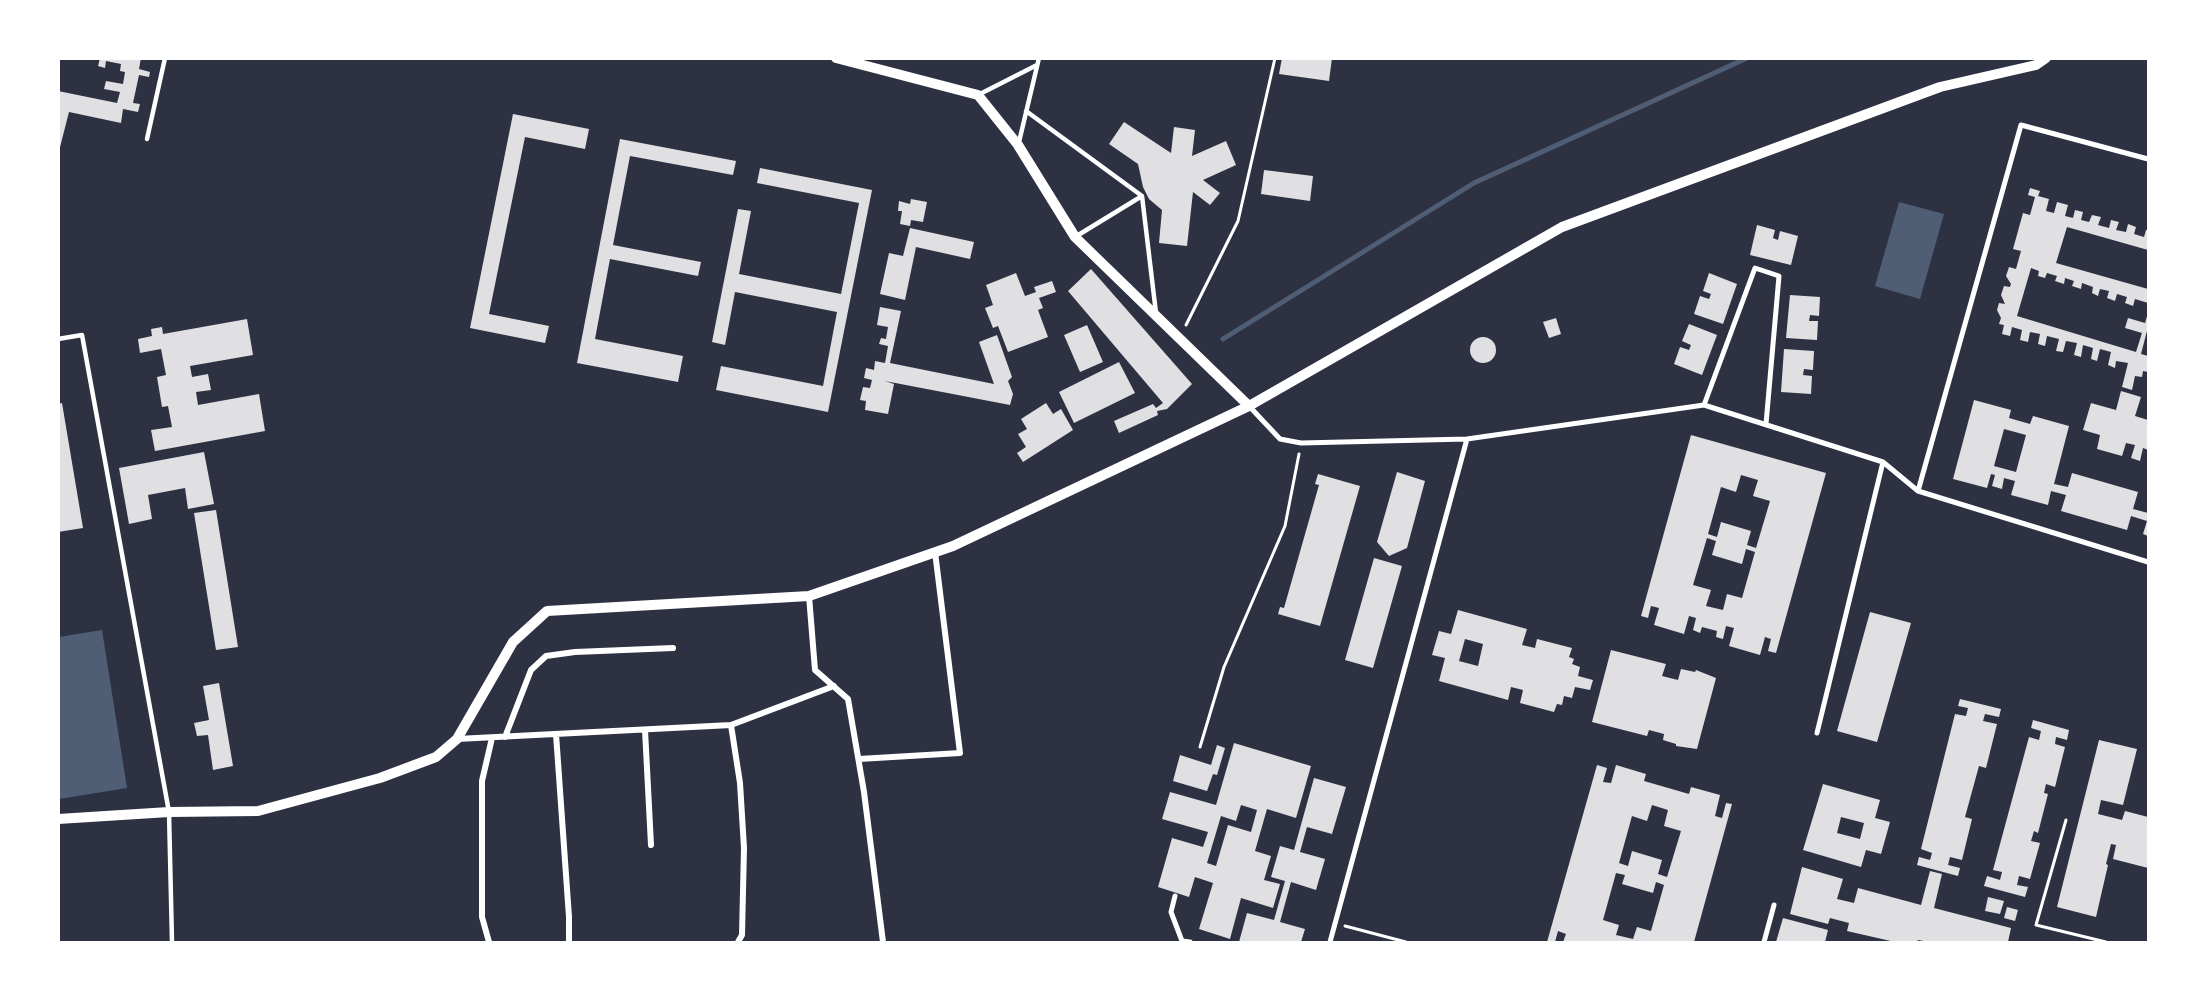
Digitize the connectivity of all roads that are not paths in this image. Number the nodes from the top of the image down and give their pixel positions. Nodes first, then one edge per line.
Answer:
1 (165, 58) edge
2 (836, 58) edge
3 (1038, 58) edge
4 (2046, 58) edge
5 (1037, 65) junction
6 (978, 95) junction
7 (1026, 111) junction
8 (147, 139) dead end
9 (1018, 145) junction
10 (2148, 159) edge
11 (1142, 196) junction
12 (1075, 237) junction
13 (1156, 315) junction
14 (58, 339) edge
15 (1704, 405) junction
16 (1249, 406) junction
17 (1766, 424) junction
18 (1467, 439) junction
19 (1883, 462) junction
20 (1918, 491) junction
21 (935, 552) junction
22 (2148, 562) edge
23 (809, 596) junction
24 (673, 648) dead end
25 (834, 686) junction
26 (731, 724) junction
27 (645, 730) junction
28 (1817, 733) dead end
29 (556, 734) junction
30 (505, 737) junction
31 (492, 738) junction
32 (457, 739) junction
33 (858, 759) junction
34 (169, 812) junction
35 (58, 819) edge
36 (651, 845) dead end
37 (1175, 896) dead end
38 (1774, 905) dead end
39 (172, 942) edge
40 (489, 942) edge
41 (569, 942) edge
42 (738, 942) edge
43 (883, 942) edge
44 (1190, 942) edge
45 (1330, 942) edge
46 (1764, 942) edge

1 - 8 lane
2 - 6 street
3 - 5 lane
4 - 16 street
5 - 6 lane
5 - 7 lane
6 - 9 street
7 - 9 lane
7 - 11 lane
9 - 12 street
10 - 20 street
11 - 12 lane
11 - 13 lane
12 - 13 street
13 - 16 street
14 - 34 lane
15 - 17 street
15 - 17 street
15 - 18 street
16 - 18 street
16 - 21 street
17 - 19 street
18 - 45 street
19 - 20 street
19 - 28 street
20 - 22 street
21 - 23 street
21 - 33 street
23 - 25 street
23 - 32 street
24 - 30 street
25 - 26 street
25 - 33 street
26 - 27 street
26 - 42 street
27 - 29 street
27 - 36 street
29 - 30 street
29 - 41 street
30 - 31 street
31 - 32 street
31 - 40 street
32 - 34 street
33 - 43 street
34 - 35 street
34 - 39 lane
37 - 44 street
38 - 46 street

